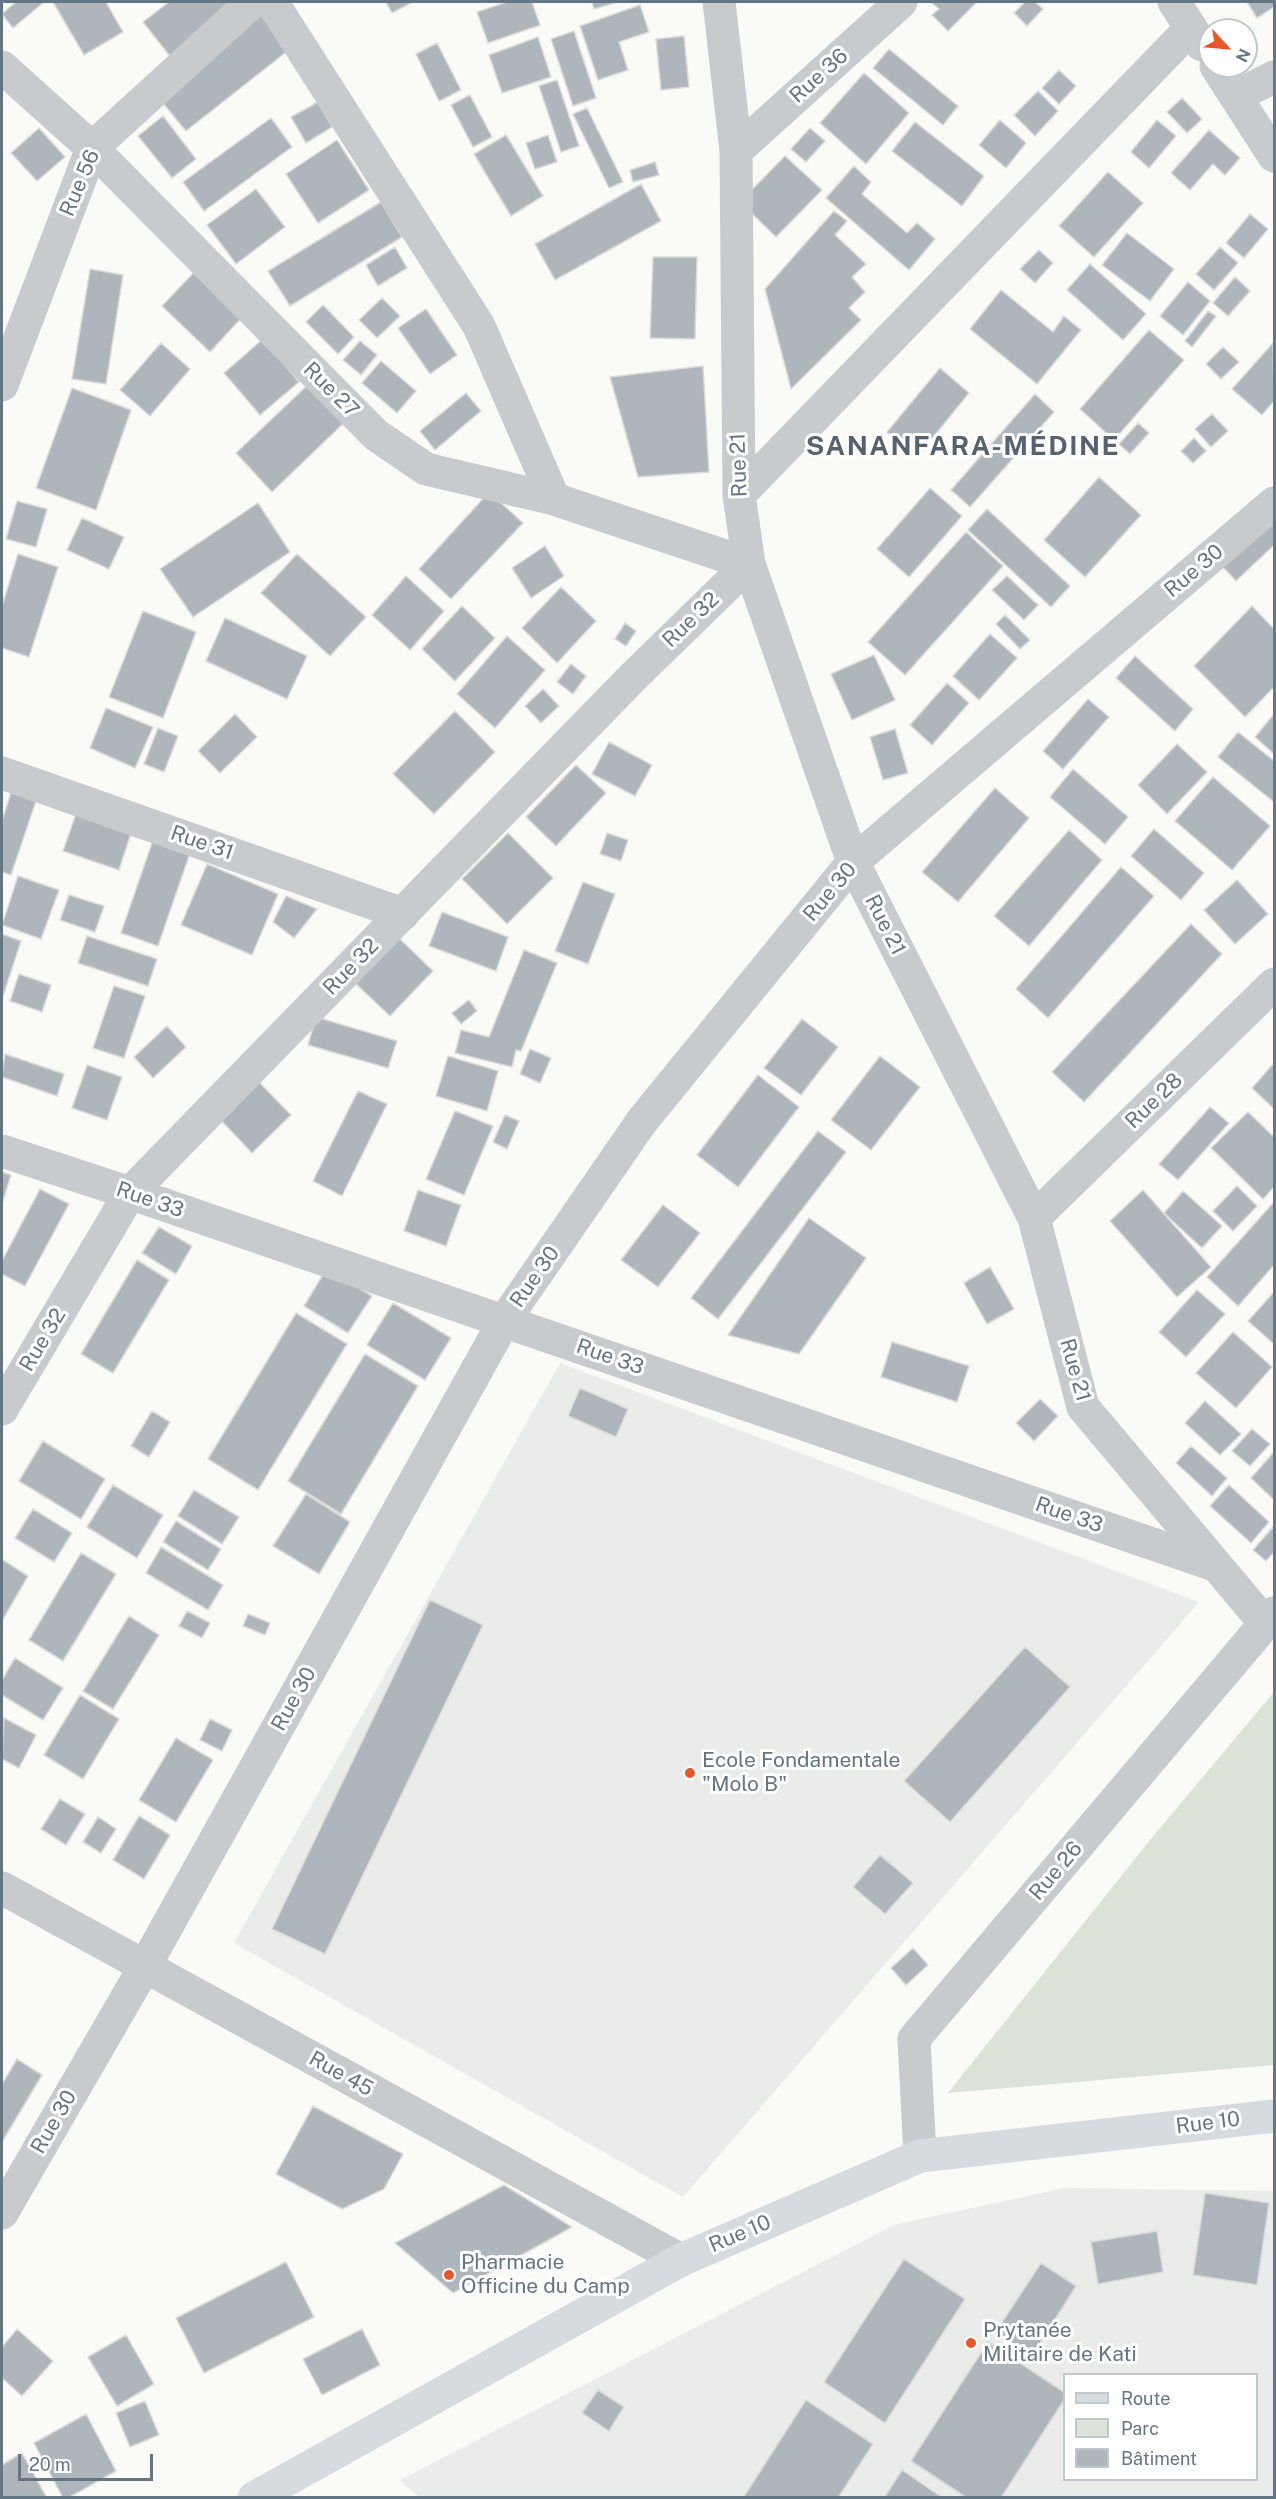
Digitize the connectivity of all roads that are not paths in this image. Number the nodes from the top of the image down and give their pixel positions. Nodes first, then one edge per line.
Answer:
1 (252, 2) edge
2 (272, 2) edge
3 (718, 2) edge
4 (901, 2) edge
5 (1182, 15) edge
6 (1198, 39) edge
7 (2, 67) edge
8 (1275, 77) edge
9 (1224, 78) edge
10 (1236, 96) junction
11 (92, 148) junction
12 (736, 151) junction
13 (1275, 156) edge
14 (2, 379) edge
15 (739, 495) junction
16 (554, 499) junction
17 (1275, 503) edge
18 (749, 564) junction
19 (2, 773) edge
20 (853, 862) junction
21 (403, 914) junction
22 (1275, 984) edge
23 (2, 1151) edge
24 (130, 1193) junction
25 (1034, 1218) junction
26 (504, 1321) junction
27 (2, 1409) edge
28 (1217, 1566) junction
29 (1271, 1620) edge
30 (2, 1888) edge
31 (145, 1966) junction
32 (1275, 2116) edge
33 (920, 2156) junction
34 (2, 2213) edge
35 (681, 2260) junction
36 (254, 2498) edge

1 - 11 street, Rue 56
2 - 16 street
3 - 12 street, Rue 21
4 - 12 street, Rue 36
5 - 6 street
5 - 15 street
7 - 11 street, Rue 27
8 - 10 street
9 - 10 street
10 - 13 street
11 - 14 street, Rue 56
11 - 16 street, Rue 27
12 - 15 street, Rue 21
15 - 18 street, Rue 21
16 - 18 street, Rue 27
17 - 20 street, Rue 30
18 - 20 street, Rue 21
18 - 21 street, Rue 32
19 - 21 street, Rue 31
20 - 25 street, Rue 21
20 - 26 street, Rue 30
21 - 24 street, Rue 32
22 - 25 street, Rue 28
23 - 24 street, Rue 33
24 - 26 street, Rue 33
24 - 27 street, Rue 32
25 - 28 street, Rue 21
26 - 28 street, Rue 33
26 - 31 street, Rue 30
28 - 29 street, Rue 21
29 - 33 street, Rue 26
30 - 31 street, Rue 45
31 - 34 street, Rue 30
31 - 35 street, Rue 45
32 - 33 main road, Rue 10
33 - 35 main road, Rue 10
35 - 36 main road, Rue 10

